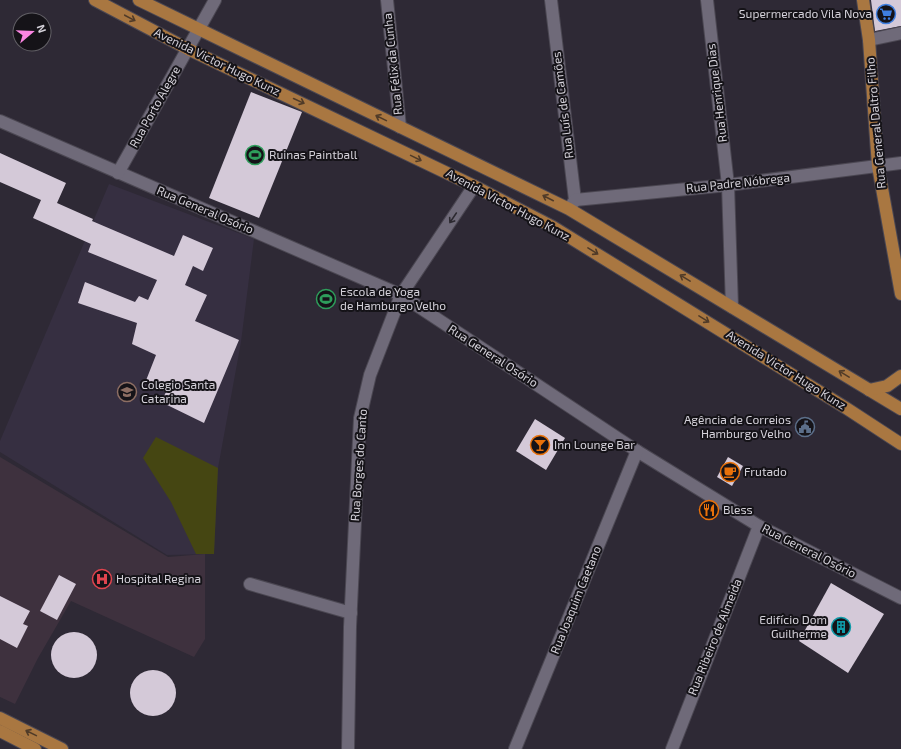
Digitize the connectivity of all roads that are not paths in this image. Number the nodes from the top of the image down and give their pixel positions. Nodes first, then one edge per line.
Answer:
1 (96, 0) edge
2 (139, 0) edge
3 (215, 0) edge
4 (386, 0) edge
5 (551, 0) edge
6 (706, 0) edge
7 (863, 0) edge
8 (199, 29) junction
9 (901, 33) edge
10 (869, 40) junction
11 (188, 49) junction
12 (0, 120) edge
13 (400, 127) junction
14 (901, 163) edge
15 (878, 166) junction
16 (118, 173) junction
17 (728, 185) junction
18 (474, 186) junction
19 (572, 204) junction
20 (901, 294) edge
21 (401, 295) junction
22 (732, 307) junction
23 (901, 376) edge
24 (869, 390) junction
25 (901, 409) edge
26 (901, 444) edge
27 (637, 451) junction
28 (760, 526) junction
29 (250, 584) dead end
30 (901, 598) edge
31 (351, 613) junction
32 (0, 718) edge
33 (0, 731) edge
34 (35, 749) edge
35 (62, 749) edge
36 (348, 749) edge
37 (515, 749) edge
38 (672, 749) edge

1 -> 11 main road, Avenida Victor Hugo Kunz
2 - 8 main road, Avenida Victor Hugo Kunz
3 - 8 street, Rua Porto Alegre
4 - 13 street, Rua Félix da Cunha
5 - 19 street, Rua Luís de Camões
6 - 17 street, Rua Henrique Dias
7 - 10 main road, Rua General Daltro Filho
8 - 11 street, Rua Porto Alegre
13 -> 8 main road, Avenida Victor Hugo Kunz
9 - 10 street
10 - 15 main road, Rua General Daltro Filho
11 - 16 street, Rua Porto Alegre
11 -> 18 main road, Avenida Victor Hugo Kunz
12 - 16 street, Rua General Osório
19 -> 13 main road, Avenida Victor Hugo Kunz
14 - 15 street, Rua Padre Nóbrega
15 - 17 street, Rua Padre Nóbrega
15 - 20 main road, Rua General Daltro Filho
16 - 21 street, Rua General Osório
17 - 19 street, Rua Padre Nóbrega
17 - 22 street, Rua Henrique Dias
18 -> 21 street, Rua Borges do Canto
18 -> 26 main road, Avenida Victor Hugo Kunz
22 -> 19 main road, Avenida Victor Hugo Kunz
21 - 27 street, Rua General Osório
21 - 31 street, Rua Borges do Canto
24 -> 22 main road, Avenida Victor Hugo Kunz
23 - 24 main road
24 - 25 main road, Avenida Victor Hugo Kunz
27 - 28 street, Rua General Osório
27 - 37 street, Rua Joaquim Caetano
28 - 30 street, Rua General Osório
28 - 38 street, Rua Ribeiro de Almeida
29 - 31 street
31 - 36 street, Rua Borges do Canto
35 -> 32 main road
33 - 34 main road

